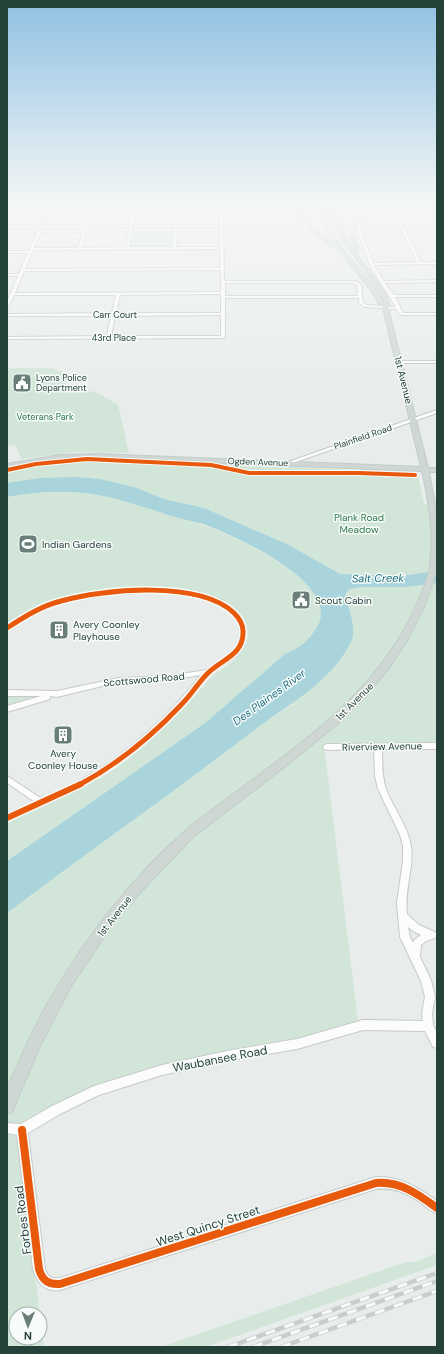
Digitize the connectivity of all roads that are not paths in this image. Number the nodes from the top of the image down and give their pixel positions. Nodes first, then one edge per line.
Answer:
1 (185, 269) edge
2 (222, 269) edge
3 (355, 269) edge
4 (356, 269) edge
5 (366, 269) edge
6 (368, 269) edge
7 (375, 269) edge
8 (22, 270) joint
9 (7, 275) edge
10 (20, 275) junction
11 (360, 275) junction
12 (373, 278) junction
13 (437, 281) edge
14 (223, 282) junction
15 (383, 282) junction
16 (11, 285) dead end
17 (16, 285) junction
18 (118, 293) junction
19 (12, 294) junction
20 (223, 295) junction
21 (394, 296) junction
22 (437, 296) edge
23 (361, 297) junction
24 (7, 305) edge
25 (384, 307) junction
26 (399, 308) junction
27 (114, 314) junction
28 (224, 314) junction
29 (437, 314) edge
30 (7, 315) edge
31 (7, 338) edge
32 (109, 338) junction
33 (400, 362) junction
34 (437, 362) edge
35 (437, 411) edge
36 (414, 420) junction
37 (288, 463) junction
38 (7, 466) edge
39 (425, 470) junction
40 (437, 470) edge
41 (7, 628) edge
42 (208, 672) junction
43 (7, 693) edge
44 (57, 694) junction
45 (7, 710) edge
46 (437, 746) edge
47 (327, 747) dead end
48 (378, 747) junction
49 (7, 779) edge
50 (41, 802) junction
51 (7, 818) edge
52 (402, 915) junction
53 (435, 935) edge
54 (415, 957) junction
55 (428, 1026) junction
56 (437, 1043) edge
57 (7, 1106) edge
58 (7, 1128) edge
59 (22, 1130) junction
60 (437, 1208) edge
61 (46, 1282) joint

1 - 8 street
2 - 14 street
3 - 11 main road
4 - 11 main road, bridge
5 - 12 main road, 1st Avenue, bridge
6 - 12 main road
7 - 15 street
8 - 10 street
9 - 10 street
10 - 17 street
11 - 25 main road
12 - 25 main road, 1st Avenue
13 - 15 street
14 - 20 street
14 - 23 street
15 - 21 street
16 - 17 street
17 - 19 street
18 - 19 street
18 - 20 street
18 - 27 street
19 - 24 street
20 - 23 street
20 - 28 street
21 - 22 street
21 - 26 street
23 - 25 street
25 - 26 street
25 - 33 main road, 1st Avenue
26 - 29 street
27 - 28 street, Carr Court
27 - 30 street, Carr Court
27 - 32 street
28 - 32 street, 43rd Place
31 - 32 street, 43rd Place
33 - 34 street
33 - 36 main road, 1st Avenue
35 - 36 street, Plainfield Road
36 - 37 street, Plainfield Road
36 - 39 main road, 1st Avenue
37 - 38 main road, Ogden Avenue
37 - 39 main road, Ogden Avenue
39 - 40 main road, Ogden Avenue
39 - 57 main road, 1st Avenue
41 - 42 street
42 - 44 street, Scottswood Road
42 - 50 street
43 - 44 street, Scottswood Road
44 - 45 street, Scottswood Road
46 - 48 street, Riverview Avenue
47 - 48 street, Riverview Avenue
48 - 52 street
49 - 50 street
50 - 51 street
52 - 53 street
52 - 54 street
53 - 54 street
54 - 55 street
55 - 56 street
55 - 59 street, Waubansee Road
58 - 59 street
59 - 61 street, Forbes Road
60 - 61 street, West Quincy Street

